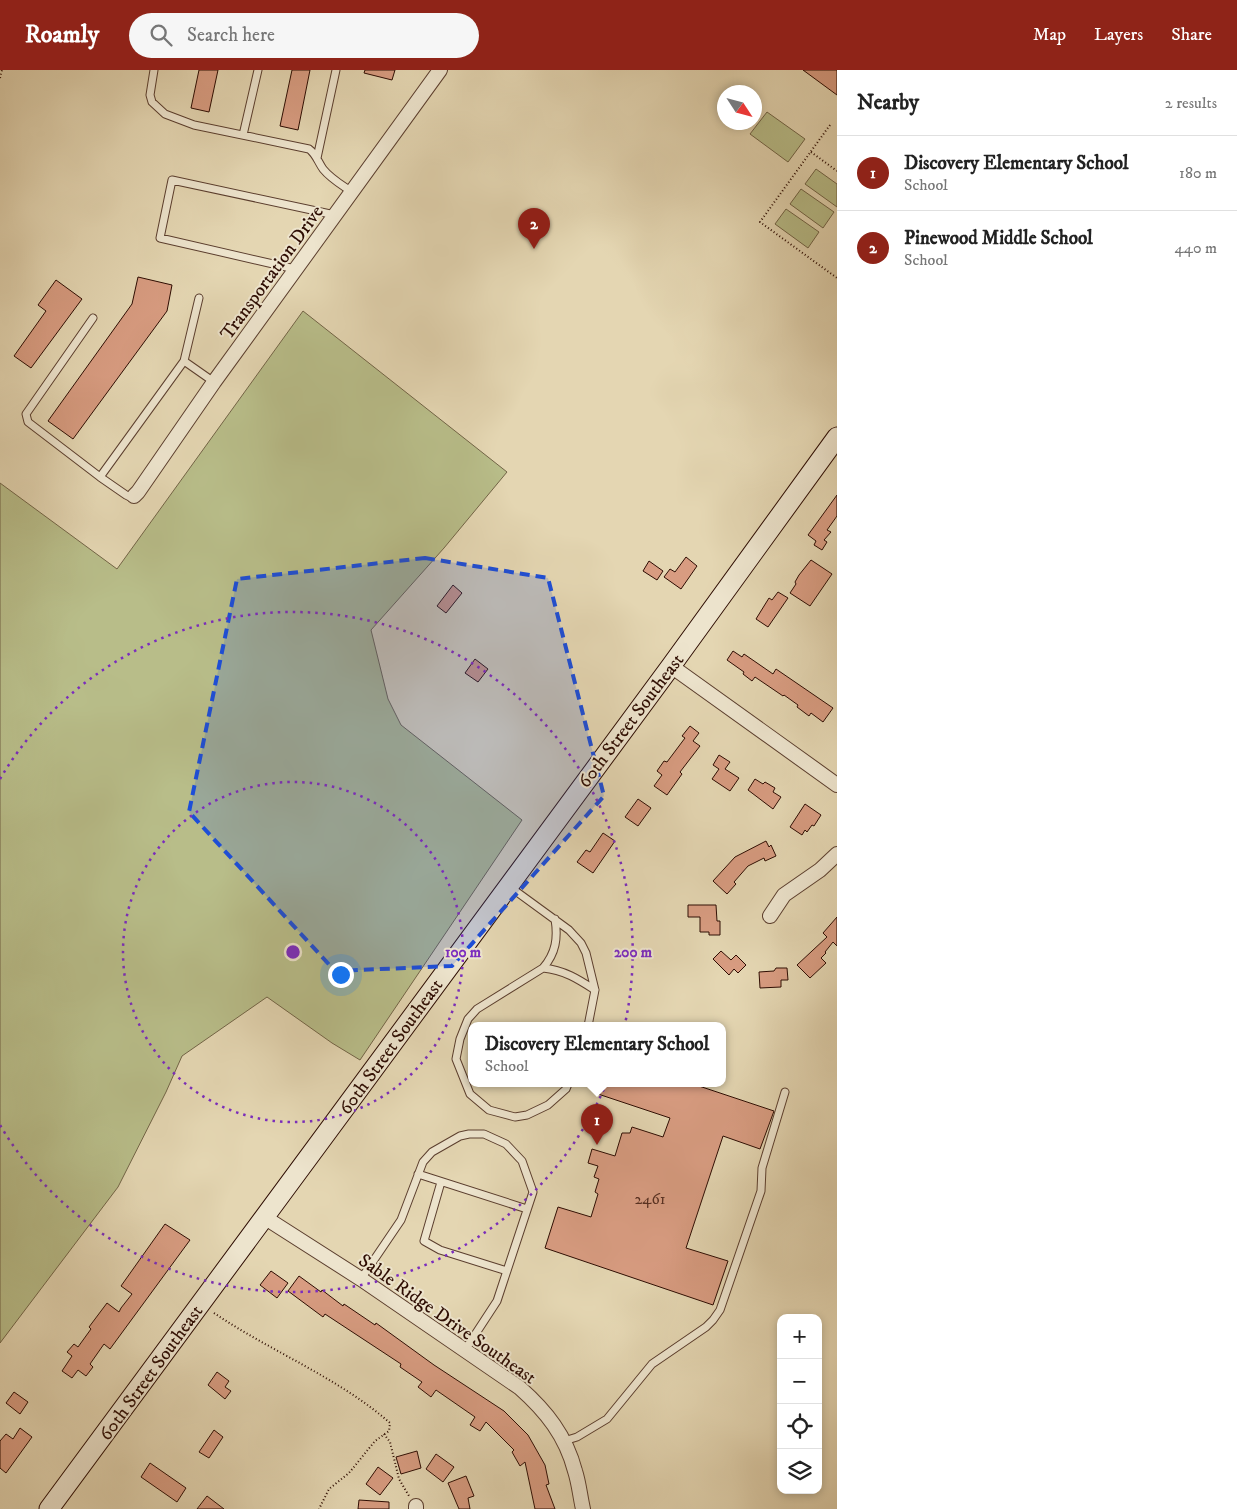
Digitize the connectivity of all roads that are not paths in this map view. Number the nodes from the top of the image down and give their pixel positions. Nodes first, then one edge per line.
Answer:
1 (154, 70) edge
2 (258, 70) edge
3 (336, 70) edge
4 (440, 70) edge
5 (243, 135) junction
6 (317, 158) junction
7 (352, 192) junction
8 (335, 215) junction
9 (296, 269) junction
10 (199, 298) dead end
11 (93, 318) dead end
12 (184, 361) junction
13 (214, 382) junction
14 (837, 437) edge
15 (100, 477) junction
16 (134, 496) joint
17 (671, 666) junction
18 (837, 785) edge
19 (837, 854) edge
20 (507, 886) junction
21 (770, 916) dead end
22 (555, 919) junction
23 (543, 968) junction
24 (595, 990) junction
25 (589, 1022) edge
26 (567, 1087) edge
27 (786, 1092) dead end
28 (418, 1174) junction
29 (441, 1182) junction
30 (527, 1209) junction
31 (264, 1217) junction
32 (507, 1271) junction
33 (361, 1279) junction
34 (465, 1350) junction
35 (564, 1441) junction
36 (49, 1509) edge
37 (583, 1509) edge

1 - 5 lane
2 - 5 lane
3 - 6 lane
4 - 7 street, Transportation Drive
5 - 6 lane
6 - 7 lane
7 - 8 street, Transportation Drive
8 - 9 street, Transportation Drive
8 - 9 lane
9 - 13 street, Transportation Drive
10 - 12 lane
11 - 15 lane
12 - 13 lane
12 - 15 lane
13 - 16 street, Transportation Drive
14 - 17 main road, 60th Street Southeast
15 - 16 lane
17 - 18 street
17 - 20 main road, 60th Street Southeast
19 - 21 street
20 - 22 lane
20 - 31 main road, 60th Street Southeast
22 - 23 lane
22 - 24 lane
23 - 24 lane
23 - 26 lane
24 - 25 lane
27 - 35 lane
28 - 29 lane
28 - 30 lane
28 - 33 lane
29 - 30 lane
29 - 32 lane
30 - 32 lane
31 - 33 street, Sable Ridge Drive Southeast
31 - 36 main road, 60th Street Southeast
32 - 34 lane
33 - 34 street, Sable Ridge Drive Southeast
34 - 35 street, Sable Ridge Drive Southeast
35 - 37 street, Sable Ridge Drive Southeast

